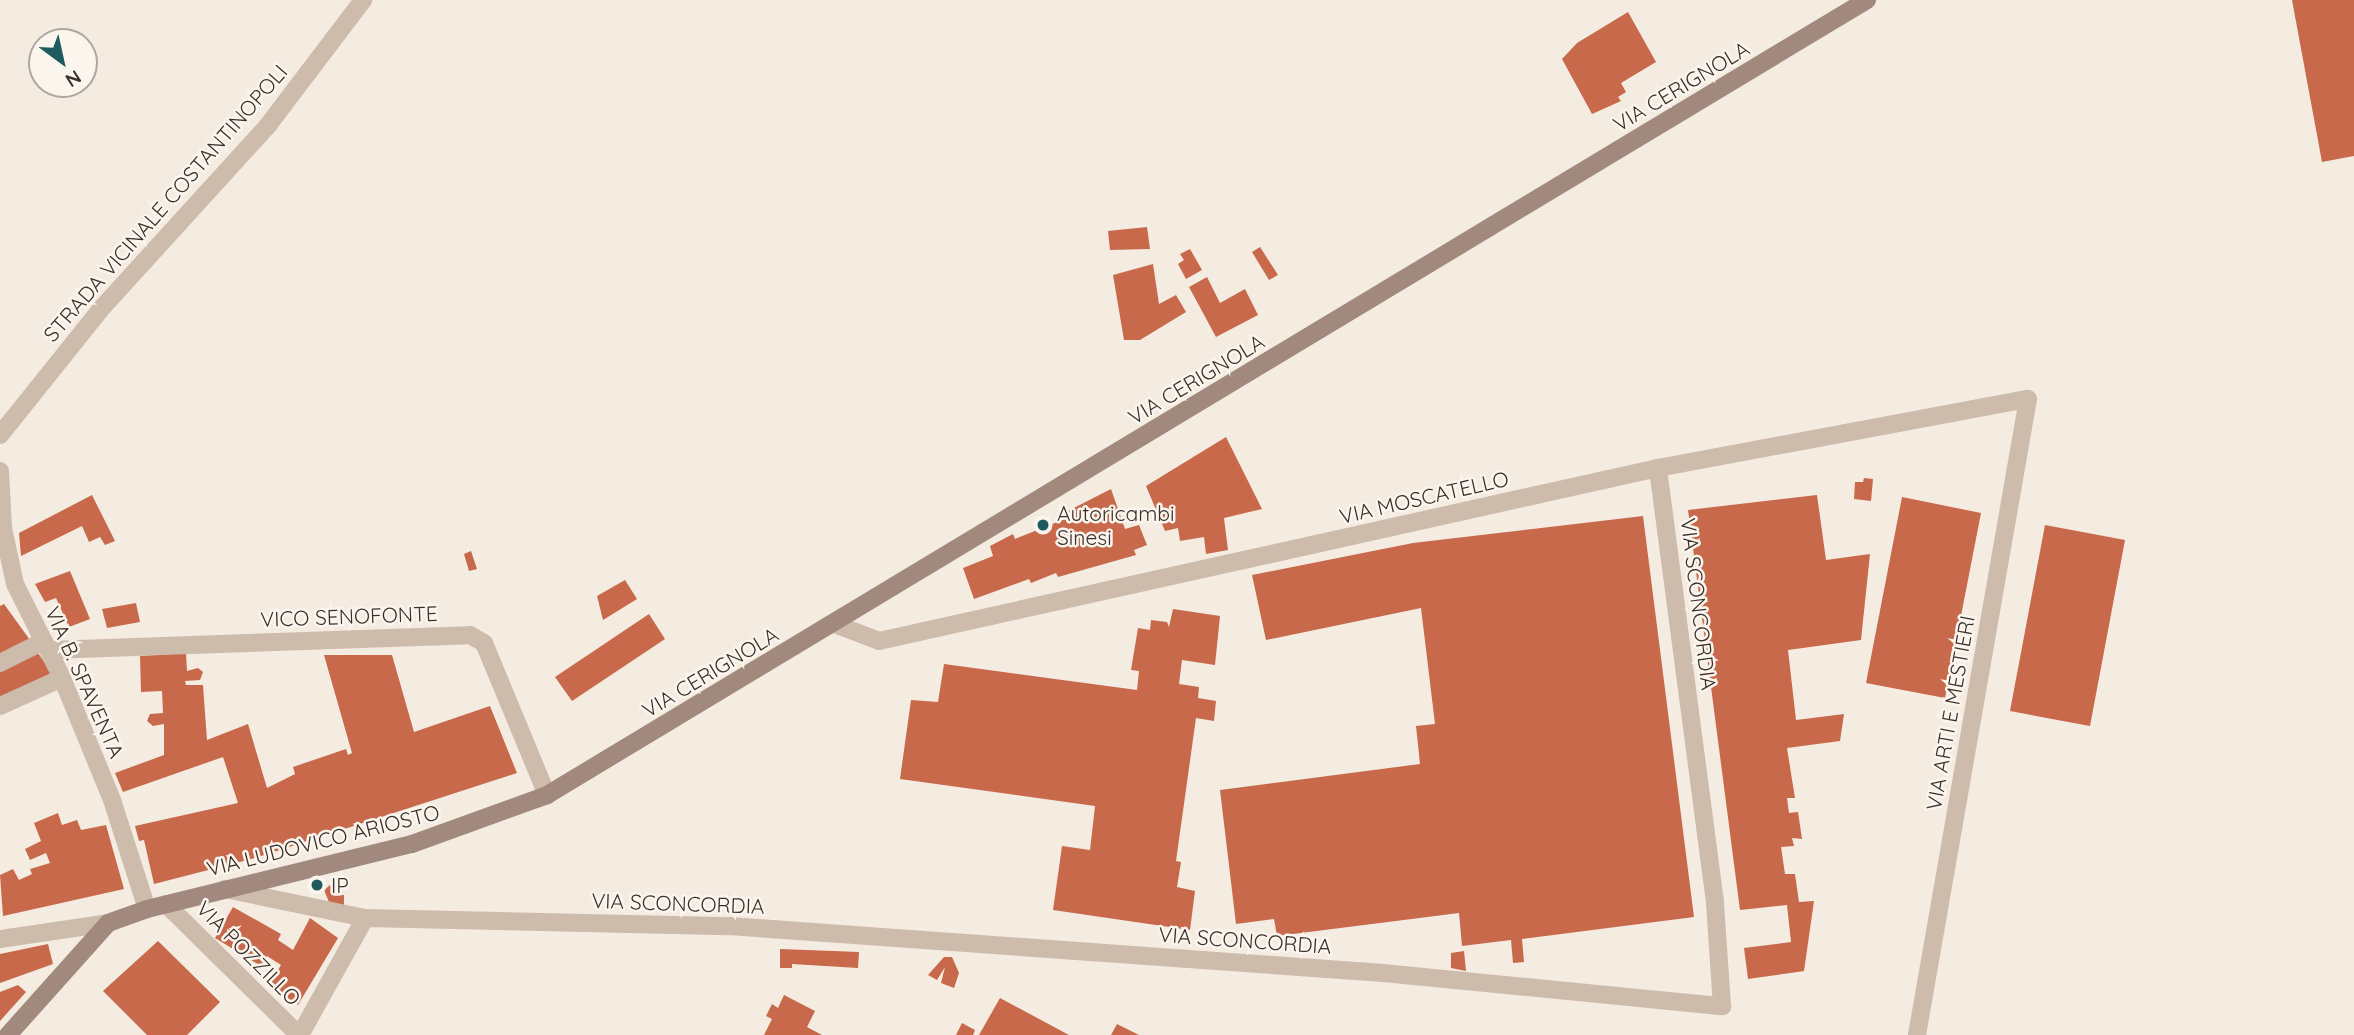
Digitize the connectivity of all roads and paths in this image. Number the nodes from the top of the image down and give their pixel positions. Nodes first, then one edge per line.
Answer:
1 (363, 0) edge
2 (1867, 0) edge
3 (2028, 400) joint
4 (0, 435) edge
5 (1658, 468) junction
6 (0, 471) edge
7 (7, 588) edge
8 (835, 624) junction
9 (46, 645) junction
10 (0, 663) edge
11 (62, 678) junction
12 (0, 706) edge
13 (547, 796) junction
14 (225, 889) junction
15 (166, 904) junction
16 (147, 909) junction
17 (365, 918) junction
18 (108, 923) junction
19 (0, 939) edge
20 (8, 1035) edge
21 (299, 1035) edge
22 (1917, 1035) edge

1 - 4 street, STRADA VICINALE COSTANTINOPOLI
2 - 8 street, VIA CERIGNOLA
3 - 5 street, VIA MOSCATELLO
3 - 22 street, VIA ARTI E MESTIERI
5 - 8 street, VIA MOSCATELLO
5 - 17 street, VIA SCONCORDIA
6 - 7 street, VIA B. SPAVENTA
7 - 9 street, VIA B. SPAVENTA
8 - 13 street, VIA CERIGNOLA
9 - 10 street
9 - 11 street, VIA B. SPAVENTA
9 - 13 street, VICO SENOFONTE
11 - 12 street
11 - 16 street, VIA B. SPAVENTA
13 - 14 street, VIA LUDOVICO ARIOSTO
14 - 15 street, VIA LUDOVICO ARIOSTO
14 - 17 street, VIA SCONCORDIA
15 - 16 street, VIA LUDOVICO ARIOSTO
15 - 21 street, VIA POZZILLO
16 - 18 street, VIA LUDOVICO ARIOSTO
17 - 21 street
18 - 19 street
18 - 20 street

